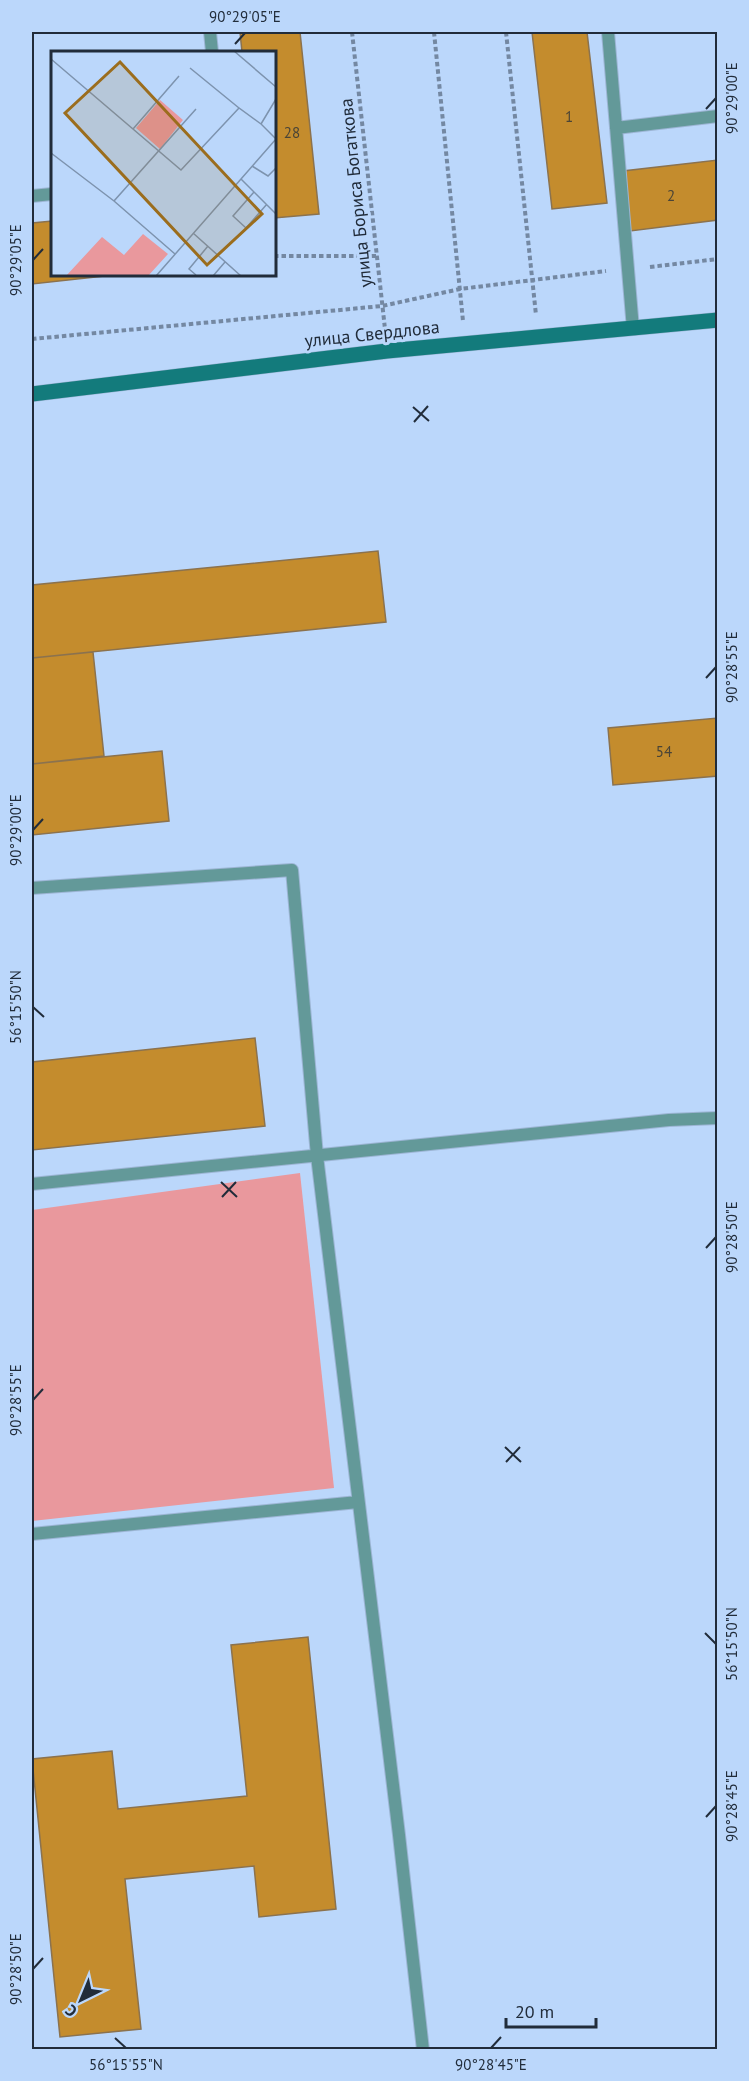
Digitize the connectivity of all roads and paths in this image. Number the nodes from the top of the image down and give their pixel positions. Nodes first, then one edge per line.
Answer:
1 (210, 32) edge
2 (352, 32) edge
3 (434, 32) edge
4 (506, 32) edge
5 (608, 32) edge
6 (212, 51) edge
7 (717, 116) edge
8 (616, 128) junction
9 (51, 194) edge
10 (32, 196) edge
11 (276, 256) edge
12 (377, 256) junction
13 (717, 260) edge
14 (628, 269) junction
15 (532, 279) junction
16 (460, 289) junction
17 (382, 306) junction
18 (717, 320) edge
19 (633, 329) junction
20 (538, 337) junction
21 (32, 339) edge
22 (465, 343) junction
23 (387, 351) junction
24 (32, 394) edge
25 (32, 888) edge
26 (717, 1118) edge
27 (317, 1156) junction
28 (32, 1185) edge
29 (358, 1502) junction
30 (32, 1534) edge
31 (423, 2049) edge

1 - 6 lane
2 - 12 path, улица Бориса Богаткова
3 - 16 path
4 - 15 path
5 - 8 lane
7 - 8 lane
8 - 14 lane
9 - 10 lane
11 - 12 path
12 - 17 path, улица Бориса Богаткова
13 - 14 path
14 - 15 path
14 - 19 lane
15 - 16 path
15 - 20 path
16 - 17 path
16 - 22 path
17 - 21 path
17 - 23 path, улица Бориса Богаткова
18 - 19 main road, улица Свердлова
19 - 20 main road, улица Свердлова
20 - 22 main road, улица Свердлова
22 - 23 main road, улица Свердлова
23 - 24 main road, улица Свердлова
25 - 27 lane
26 - 27 lane
27 - 28 lane
27 - 29 lane
29 - 30 lane
29 - 31 lane

